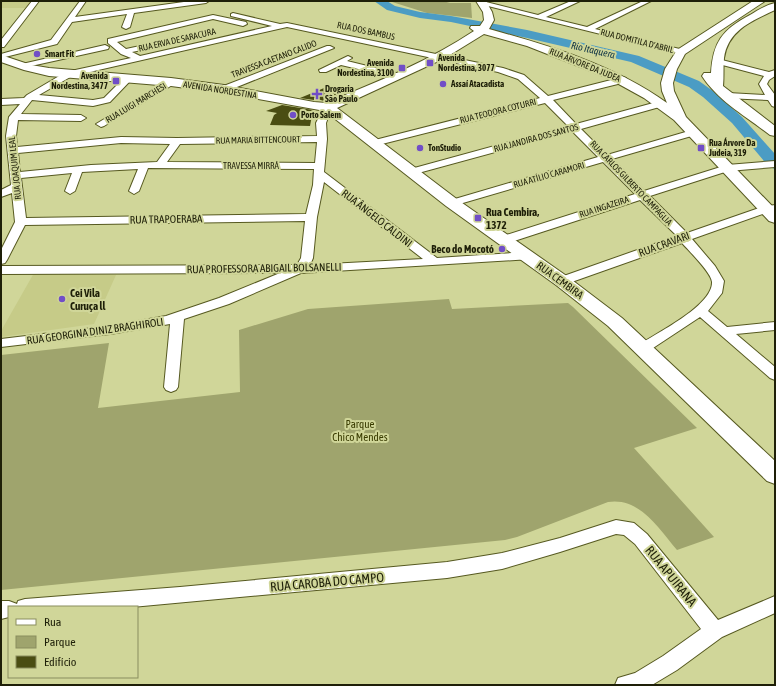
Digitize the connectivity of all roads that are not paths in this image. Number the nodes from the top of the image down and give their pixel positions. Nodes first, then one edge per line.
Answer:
1 (36, 1) edge
2 (82, 1) edge
3 (206, 1) edge
4 (577, 1) edge
5 (648, 1) edge
6 (747, 4) edge
7 (483, 5) edge
8 (505, 5) edge
9 (775, 6) edge
10 (131, 12) junction
11 (219, 12) dead end
12 (539, 17) junction
13 (70, 20) junction
14 (285, 25) junction
15 (126, 27) dead end
16 (230, 28) dead end
17 (479, 28) junction
18 (588, 29) junction
19 (192, 37) dead end
20 (1, 45) edge
21 (105, 47) dead end
22 (330, 48) dead end
23 (124, 52) junction
24 (681, 52) junction
25 (354, 56) dead end
26 (140, 58) junction
27 (434, 58) junction
28 (2, 59) edge
29 (706, 59) junction
30 (340, 62) junction
31 (22, 66) junction
32 (323, 70) dead end
33 (773, 73) edge
34 (69, 74) junction
35 (397, 76) junction
36 (128, 79) junction
37 (623, 80) junction
38 (171, 82) junction
39 (224, 89) junction
40 (728, 96) junction
41 (28, 99) junction
42 (547, 99) junction
43 (774, 100) edge
44 (1, 102) edge
45 (660, 104) junction
46 (330, 113) junction
47 (14, 117) junction
48 (81, 118) dead end
49 (680, 119) junction
50 (101, 124) dead end
51 (576, 127) junction
52 (775, 132) edge
53 (692, 133) junction
54 (322, 139) junction
55 (177, 141) junction
56 (374, 143) junction
57 (13, 150) junction
58 (606, 158) junction
59 (775, 164) edge
60 (144, 166) junction
61 (159, 166) junction
62 (727, 168) junction
63 (319, 169) junction
64 (78, 170) junction
65 (411, 172) junction
66 (17, 181) junction
67 (70, 191) dead end
68 (134, 191) dead end
69 (1, 194) edge
70 (641, 195) junction
71 (452, 203) junction
72 (772, 212) edge
73 (311, 217) junction
74 (21, 222) junction
75 (684, 237) junction
76 (504, 240) junction
77 (527, 256) junction
78 (2, 261) edge
79 (435, 262) junction
80 (302, 268) junction
81 (562, 280) junction
82 (701, 311) junction
83 (177, 318) junction
84 (775, 326) edge
85 (725, 331) junction
86 (1, 343) edge
87 (642, 348) junction
88 (775, 375) edge
89 (171, 387) dead end
90 (775, 474) edge
91 (623, 527) joint
92 (775, 604) edge
93 (38, 606) edge
94 (715, 631) junction
95 (626, 685) edge

1 - 20 street
2 - 13 street
3 - 10 street
4 - 12 street
5 - 18 street
6 - 9 street
6 - 24 street
7 - 8 street, RUA DOMITILA D'ABRIL
7 - 17 street
8 - 12 street, RUA DOMITILA D'ABRIL
9 - 29 street
10 - 13 street
10 - 15 street
11 - 14 street, RUA DOS BAMBUS
12 - 18 street, RUA DOMITILA D'ABRIL
13 - 28 street
14 - 26 street, RUA ERVA DE SARACURA
14 - 27 street, RUA DOS BAMBUS
16 - 23 street
17 - 27 street
17 - 37 street, RUA ÁRVORE DA JUDEA
18 - 24 street, RUA DOMITILA D'ABRIL
19 - 23 street
21 - 31 street
22 - 39 street, TRAVESSA CAETANO CALIDO
23 - 26 street
24 - 29 street, RUA DOMITILA D'ABRIL
24 - 49 street
25 - 30 street
26 - 34 street, RUA ERVA DE SARACURA
27 - 35 street
27 - 42 street, RUA CARLOS GILBERTO CAMPAGLIA
28 - 31 street, AVENIDA NORDESTINA
29 - 33 street, RUA DOMITILA D'ABRIL
29 - 40 street
30 - 32 street
30 - 35 street
31 - 34 street, AVENIDA NORDESTINA
33 - 43 street
34 - 36 street, AVENIDA NORDESTINA
34 - 41 street, RUA JOAQUIM LEAL
35 - 46 street
36 - 38 street, AVENIDA NORDESTINA
36 - 41 street
37 - 42 street, RUA TEODORA COTURRI
37 - 45 street, RUA ÁRVORE DA JUDEA
38 - 39 street, AVENIDA NORDESTINA
38 - 50 street, RUA LUIGI MARCHESI
39 - 46 street, AVENIDA NORDESTINA
40 - 43 street
40 - 52 street
41 - 44 street
41 - 47 street, RUA JOAQUIM LEAL
42 - 51 street, RUA CARLOS GILBERTO CAMPAGLIA
42 - 56 street, RUA TEODORA COTURRI
45 - 49 street, RUA ÁRVORE DA JUDEA
45 - 51 street, RUA JANDIRA DOS SANTOS
46 - 54 street
46 - 56 street, RUA CEMBIRA
47 - 48 street
47 - 57 street, RUA JOAQUIM LEAL
49 - 53 street
51 - 58 street, RUA CARLOS GILBERTO CAMPAGLIA
51 - 65 street, RUA JANDIRA DOS SANTOS
53 - 58 street, RUA ATÍLIO CARAMORI
53 - 62 street
54 - 55 street, RUA MARIA BITTENCOURT
54 - 63 street
55 - 57 street, RUA MARIA BITTENCOURT
55 - 61 street
56 - 65 street, RUA CEMBIRA
57 - 66 street, RUA JOAQUIM LEAL
58 - 70 street, RUA CARLOS GILBERTO CAMPAGLIA
58 - 71 street, RUA ATÍLIO CARAMORI
59 - 62 street, RUA INGAZEIRA
60 - 61 street, TRAVESSA MIRRÁ
60 - 64 street, TRAVESSA MIRRÁ
60 - 68 street
61 - 63 street, TRAVESSA MIRRÁ
62 - 70 street, RUA INGAZEIRA
62 - 72 street
63 - 73 street
63 - 79 street, RUA ÂNGELO CALDINI
64 - 66 street, TRAVESSA MIRRÁ
64 - 67 street
65 - 71 street, RUA CEMBIRA
66 - 69 street, TRAVESSA MIRRÁ
66 - 74 street, RUA JOAQUIM LEAL
70 - 75 street, RUA CARLOS GILBERTO CAMPAGLIA
70 - 76 street, RUA INGAZEIRA
71 - 76 street, RUA CEMBIRA
72 - 75 street, RUA CRAVARI
73 - 74 street, RUA TRAPOERABA
73 - 80 street
74 - 78 street
75 - 81 street, RUA CRAVARI
75 - 82 street, RUA CARLOS GILBERTO CAMPAGLIA
76 - 77 street, RUA CEMBIRA
77 - 79 street, RUA PROFESSORA ABIGAIL BOLSANELLI
77 - 81 street, RUA CEMBIRA
78 - 80 street, RUA PROFESSORA ABIGAIL BOLSANELLI
79 - 80 street, RUA PROFESSORA ABIGAIL BOLSANELLI
80 - 83 street, RUA GEORGINA DINIZ BRAGHIROLI
81 - 87 street, RUA CEMBIRA
82 - 85 street
82 - 87 street, RUA CARLOS GILBERTO CAMPAGLIA
83 - 86 street, RUA GEORGINA DINIZ BRAGHIROLI
83 - 89 street
84 - 85 street
85 - 88 street
87 - 90 street, RUA CEMBIRA
91 - 93 street, RUA CAROBA DO CAMPO
91 - 94 street, RUA APUIRANA
92 - 94 street
94 - 95 street

